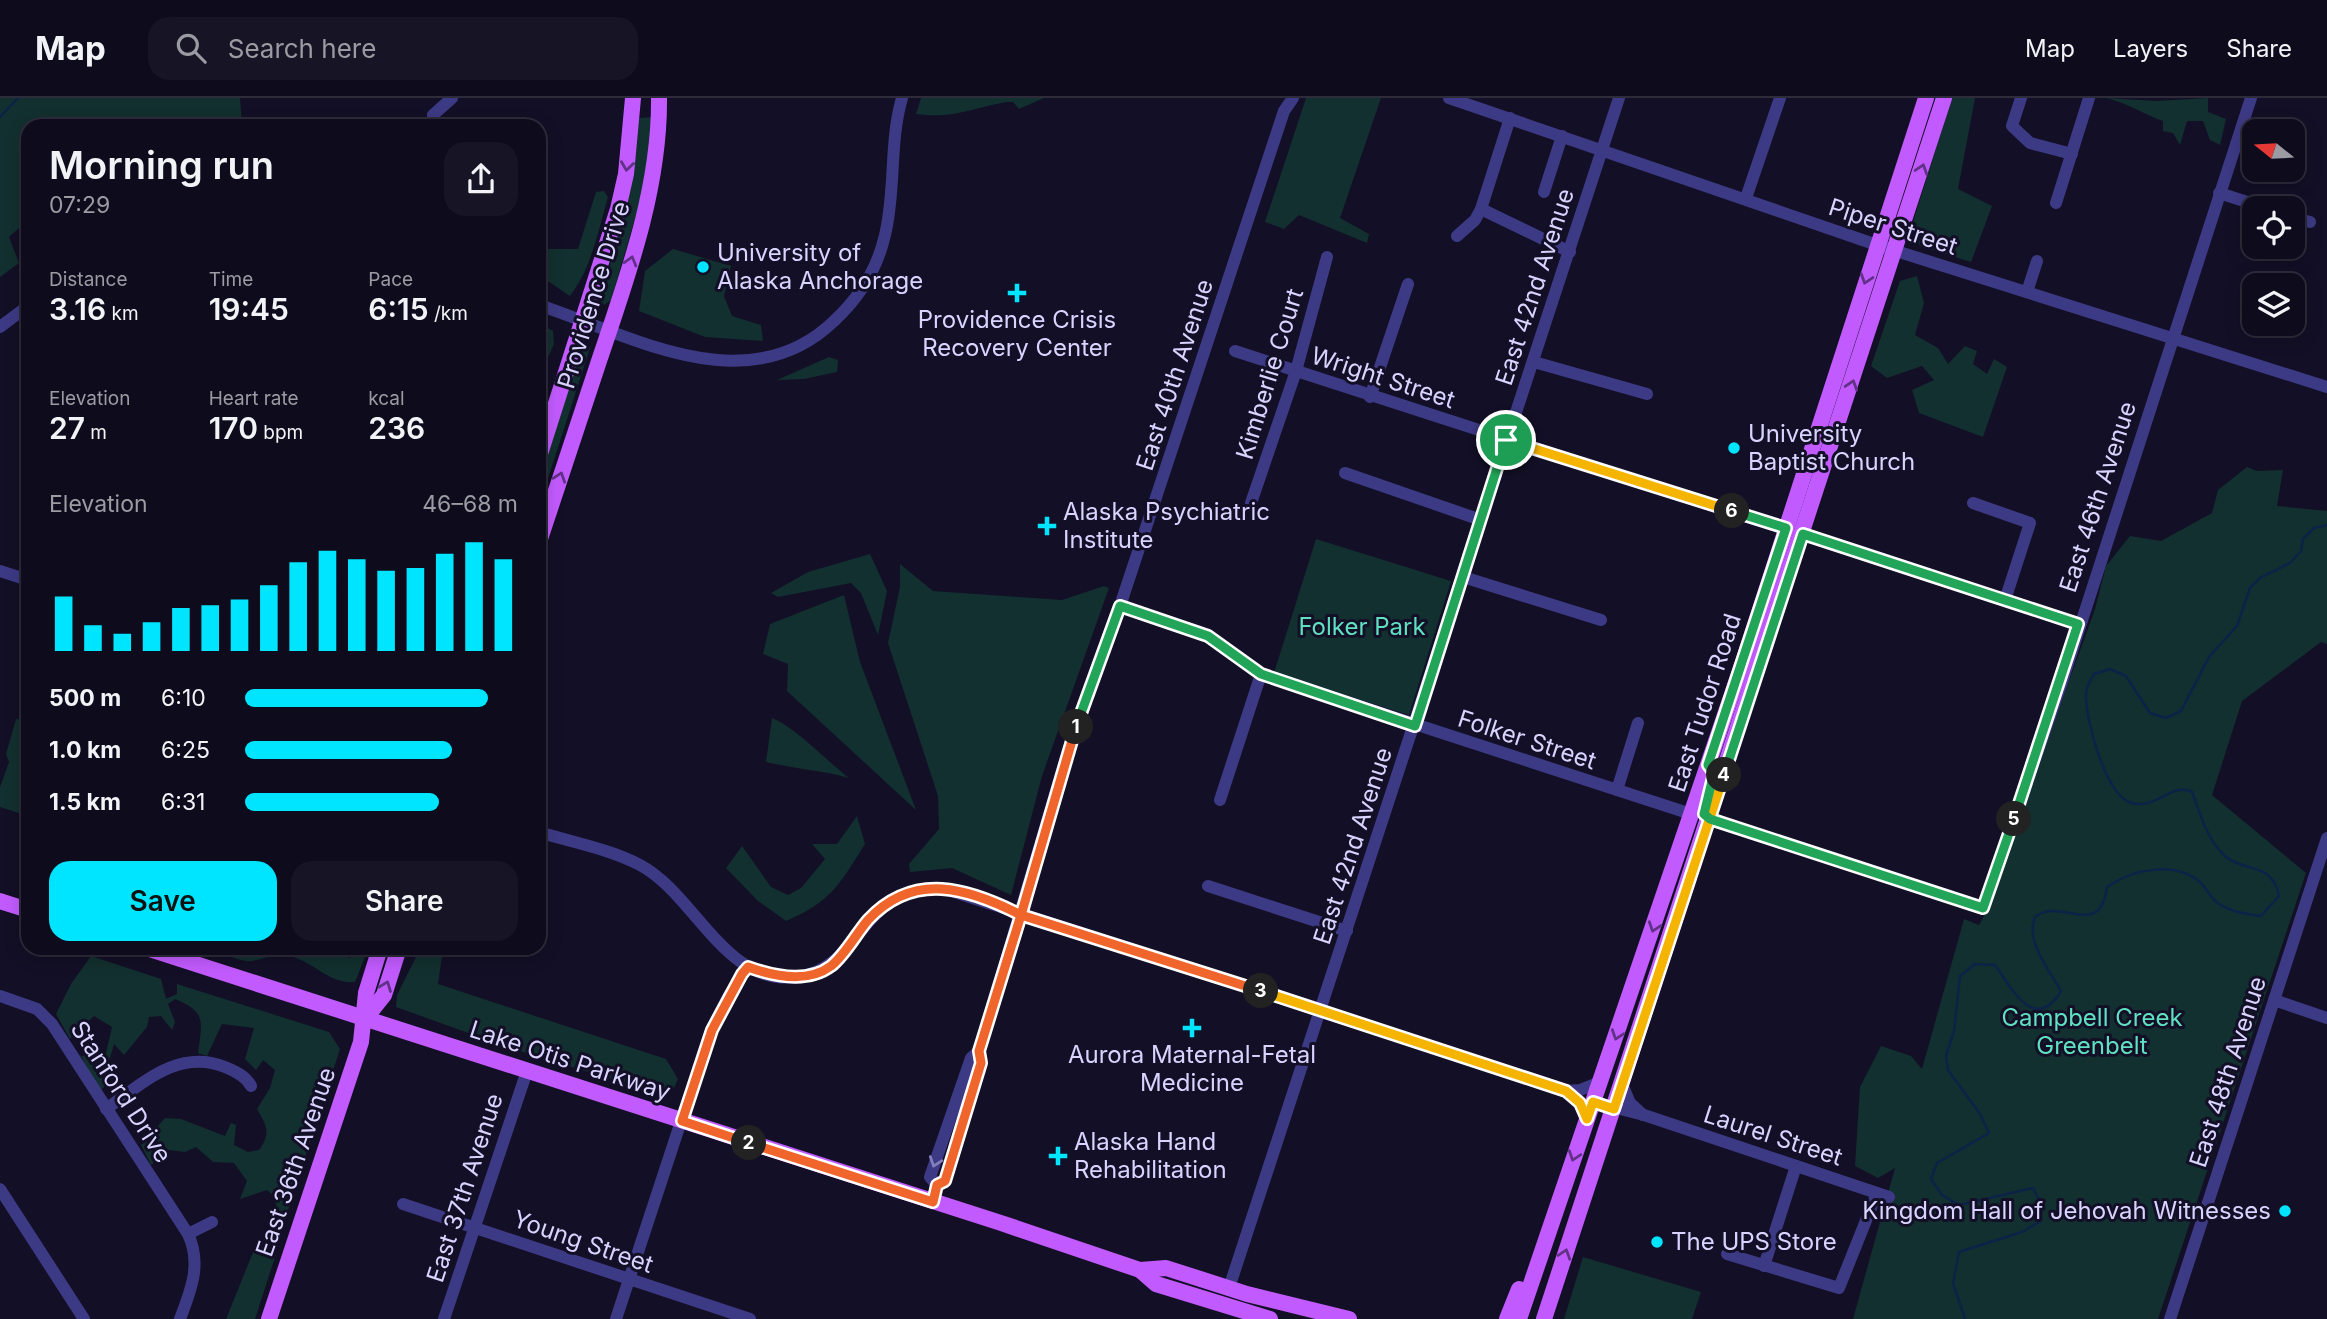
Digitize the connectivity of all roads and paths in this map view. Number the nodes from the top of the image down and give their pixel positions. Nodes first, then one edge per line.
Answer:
1 (452, 98) edge
2 (633, 98) edge
3 (659, 98) edge
4 (902, 98) edge
5 (1293, 98) edge
6 (1619, 98) edge
7 (1780, 98) edge
8 (1926, 98) edge
9 (1944, 98) edge
10 (2021, 98) edge
11 (2089, 98) edge
12 (2250, 98) edge
13 (1457, 99) edge
14 (1283, 105) edge
15 (1510, 118) junction
16 (433, 119) edge
17 (1562, 136) junction
18 (1603, 149) junction
19 (2072, 154) junction
20 (1544, 192) dead end
21 (2220, 193) junction
22 (1746, 198) junction
23 (2242, 200) edge
24 (2056, 203) dead end
25 (1481, 209) junction
26 (2305, 221) edge
27 (2310, 222) dead end
28 (1457, 236) dead end
29 (1877, 245) junction
30 (1570, 251) junction
31 (1896, 251) junction
32 (1327, 257) dead end
33 (2037, 261) dead end
34 (1408, 284) dead end
35 (2027, 292) junction
36 (546, 307) edge
37 (21, 311) edge
38 (584, 321) junction
39 (0, 327) edge
40 (610, 330) junction
41 (2171, 337) junction
42 (1235, 351) dead end
43 (1534, 362) junction
44 (1296, 371) junction
45 (2327, 387) edge
46 (1647, 394) dead end
47 (1370, 397) junction
48 (546, 436) edge
49 (1506, 440) junction
50 (1345, 473) dead end
51 (1251, 503) dead end
52 (1973, 503) dead end
53 (1480, 520) junction
54 (546, 521) edge
55 (1786, 528) junction
56 (1803, 534) junction
57 (0, 570) edge
58 (21, 578) edge
59 (1463, 578) junction
60 (2005, 600) junction
61 (1120, 606) junction
62 (1601, 620) dead end
63 (2078, 624) junction
64 (1261, 674) junction
65 (1639, 723) dead end
66 (1415, 726) junction
67 (1708, 765) junction
68 (1617, 790) junction
69 (1220, 800) dead end
70 (1691, 814) junction
71 (1710, 819) junction
72 (546, 834) edge
73 (2327, 838) edge
74 (1695, 863) junction
75 (1208, 886) dead end
76 (0, 901) edge
77 (21, 908) edge
78 (1021, 915) junction
79 (1347, 931) junction
80 (167, 955) edge
81 (378, 955) edge
82 (397, 955) edge
83 (748, 967) junction
84 (0, 996) edge
85 (2274, 1000) junction
86 (1322, 1011) junction
87 (2327, 1018) edge
88 (365, 1020) junction
89 (527, 1071) junction
90 (1600, 1082) junction
91 (1622, 1084) junction
92 (251, 1086) dead end
93 (1566, 1091) junction
94 (1593, 1102) junction
95 (106, 1109) junction
96 (1614, 1109) junction
97 (1644, 1115) junction
98 (1587, 1119) junction
99 (682, 1121) junction
100 (1796, 1166) junction
101 (0, 1189) edge
102 (935, 1193) junction
103 (403, 1204) dead end
104 (212, 1222) dead end
105 (474, 1227) junction
106 (188, 1234) junction
107 (1727, 1254) dead end
108 (1539, 1257) junction
109 (1764, 1266) junction
110 (1140, 1270) junction
111 (629, 1279) junction
112 (1156, 1284) junction
113 (1229, 1288) junction
114 (1297, 1307) junction
115 (1234, 1314) edge
116 (84, 1319) edge
117 (180, 1319) edge
118 (269, 1319) edge
119 (444, 1319) edge
120 (616, 1319) edge
121 (750, 1319) edge
122 (1270, 1319) edge
123 (1349, 1319) edge
124 (1507, 1319) edge
125 (1519, 1319) edge
126 (1544, 1319) edge
127 (2170, 1319) edge

1 - 16 street
2 -> 38 main road, Providence Drive
40 -> 3 main road, Providence Drive
4 - 40 street
5 - 14 street, East 40th Avenue
6 - 18 street, East 42nd Avenue
7 - 22 street
8 - 29 main road, East Tudor Road
31 -> 9 main road, East Tudor Road
10 - 19 street
11 - 19 street
12 - 21 street, East 46th Avenue
13 - 15 street, Piper Street
14 - 61 street, East 40th Avenue
15 - 17 street, Piper Street
15 - 25 street
17 - 18 street, Piper Street
17 - 20 street
18 - 22 street, Piper Street
18 - 30 street, East 42nd Avenue
19 - 24 street
21 - 23 street
21 - 41 street, East 46th Avenue
22 - 29 street, Piper Street
25 - 28 street
25 - 30 street
26 - 27 street
29 - 31 street, Piper Street
29 -> 55 main road, East Tudor Road
30 - 43 street, East 42nd Avenue
31 - 35 street, Piper Street
56 -> 31 main road, East Tudor Road
32 - 44 street, Kimberlie Court
33 - 35 street
34 - 47 street
35 - 41 street, Piper Street
36 - 38 street
37 - 39 street
38 - 40 street
38 - 48 main road, Providence Drive
54 -> 40 main road, Providence Drive
41 - 45 street, Piper Street
41 - 63 street, East 46th Avenue
42 - 44 street, Wright Street
43 - 46 street
43 - 49 street, East 42nd Avenue
44 - 47 street, Wright Street
44 - 51 street, Kimberlie Court
47 - 49 street, Wright Street
49 - 53 street, East 42nd Avenue
49 - 55 street, Wright Street
50 - 53 street
52 - 60 street
53 - 59 street, East 42nd Avenue
55 - 56 street, Wright Street
55 - 67 main road, East Tudor Road
56 - 60 street, Wright Street
56 - 71 main road, East Tudor Road
57 - 58 street
59 - 62 street
59 - 66 street, East 42nd Avenue
60 - 63 street, Wright Street
61 - 64 street, Folker Street
61 - 78 street, East 40th Avenue
63 - 71 street, East 46th Avenue
64 - 66 street, Folker Street
64 - 69 street
65 - 68 street
66 - 68 street, Folker Street
66 - 79 street, East 42nd Avenue
67 - 70 main road, East Tudor Road
67 - 71 main road
68 - 70 street, Folker Street
70 - 74 main road
70 -> 90 main road, East Tudor Road
71 - 74 main road, East Tudor Road
72 - 83 street
73 - 85 street, East 48th Avenue
74 - 91 main road, East Tudor Road
75 - 79 street
76 - 77 main road
78 - 83 street
78 - 86 street
78 - 102 street, East 40th Avenue
79 - 86 street, East 42nd Avenue
80 - 88 main road, Lake Otis Parkway
81 - 88 main road
88 -> 82 main road
83 - 99 street
84 - 95 street, Stanford Drive
85 - 87 street
85 - 127 street, East 48th Avenue
86 - 93 street
86 - 113 street, East 42nd Avenue
88 - 89 main road, Lake Otis Parkway
88 - 118 main road, East 36th Avenue
89 - 99 main road, Lake Otis Parkway
89 - 105 street, East 37th Avenue
90 - 93 street
90 - 94 main road, East Tudor Road
91 - 96 main road, East Tudor Road
91 - 97 street
92 - 95 street
93 - 98 street
94 - 96 street, Laurel Street
94 - 98 main road, East Tudor Road
95 - 106 street, Stanford Drive
96 - 97 street, Laurel Street
126 -> 96 main road, East Tudor Road
97 - 100 street, Laurel Street
98 -> 108 main road, East Tudor Road
99 - 102 main road, Lake Otis Parkway
99 - 111 street
100 - 109 street
100 - 109 street, Laurel Street
101 - 116 street
102 - 110 main road, Lake Otis Parkway
103 - 105 street, Young Street
104 - 106 street
105 - 111 street, Young Street
105 - 119 street, East 37th Avenue
106 - 117 street, Stanford Drive
107 - 109 street
108 - 124 main road
108 - 125 main road, East Tudor Road
110 - 112 main road, Lake Otis Parkway
110 - 113 main road, Lake Otis Parkway
111 - 120 street
111 - 121 street, Young Street
112 - 113 main road
112 - 115 main road, Lake Otis Parkway
113 - 114 main road, Lake Otis Parkway
114 - 115 main road
114 - 123 main road, Lake Otis Parkway
115 - 122 main road, Lake Otis Parkway

